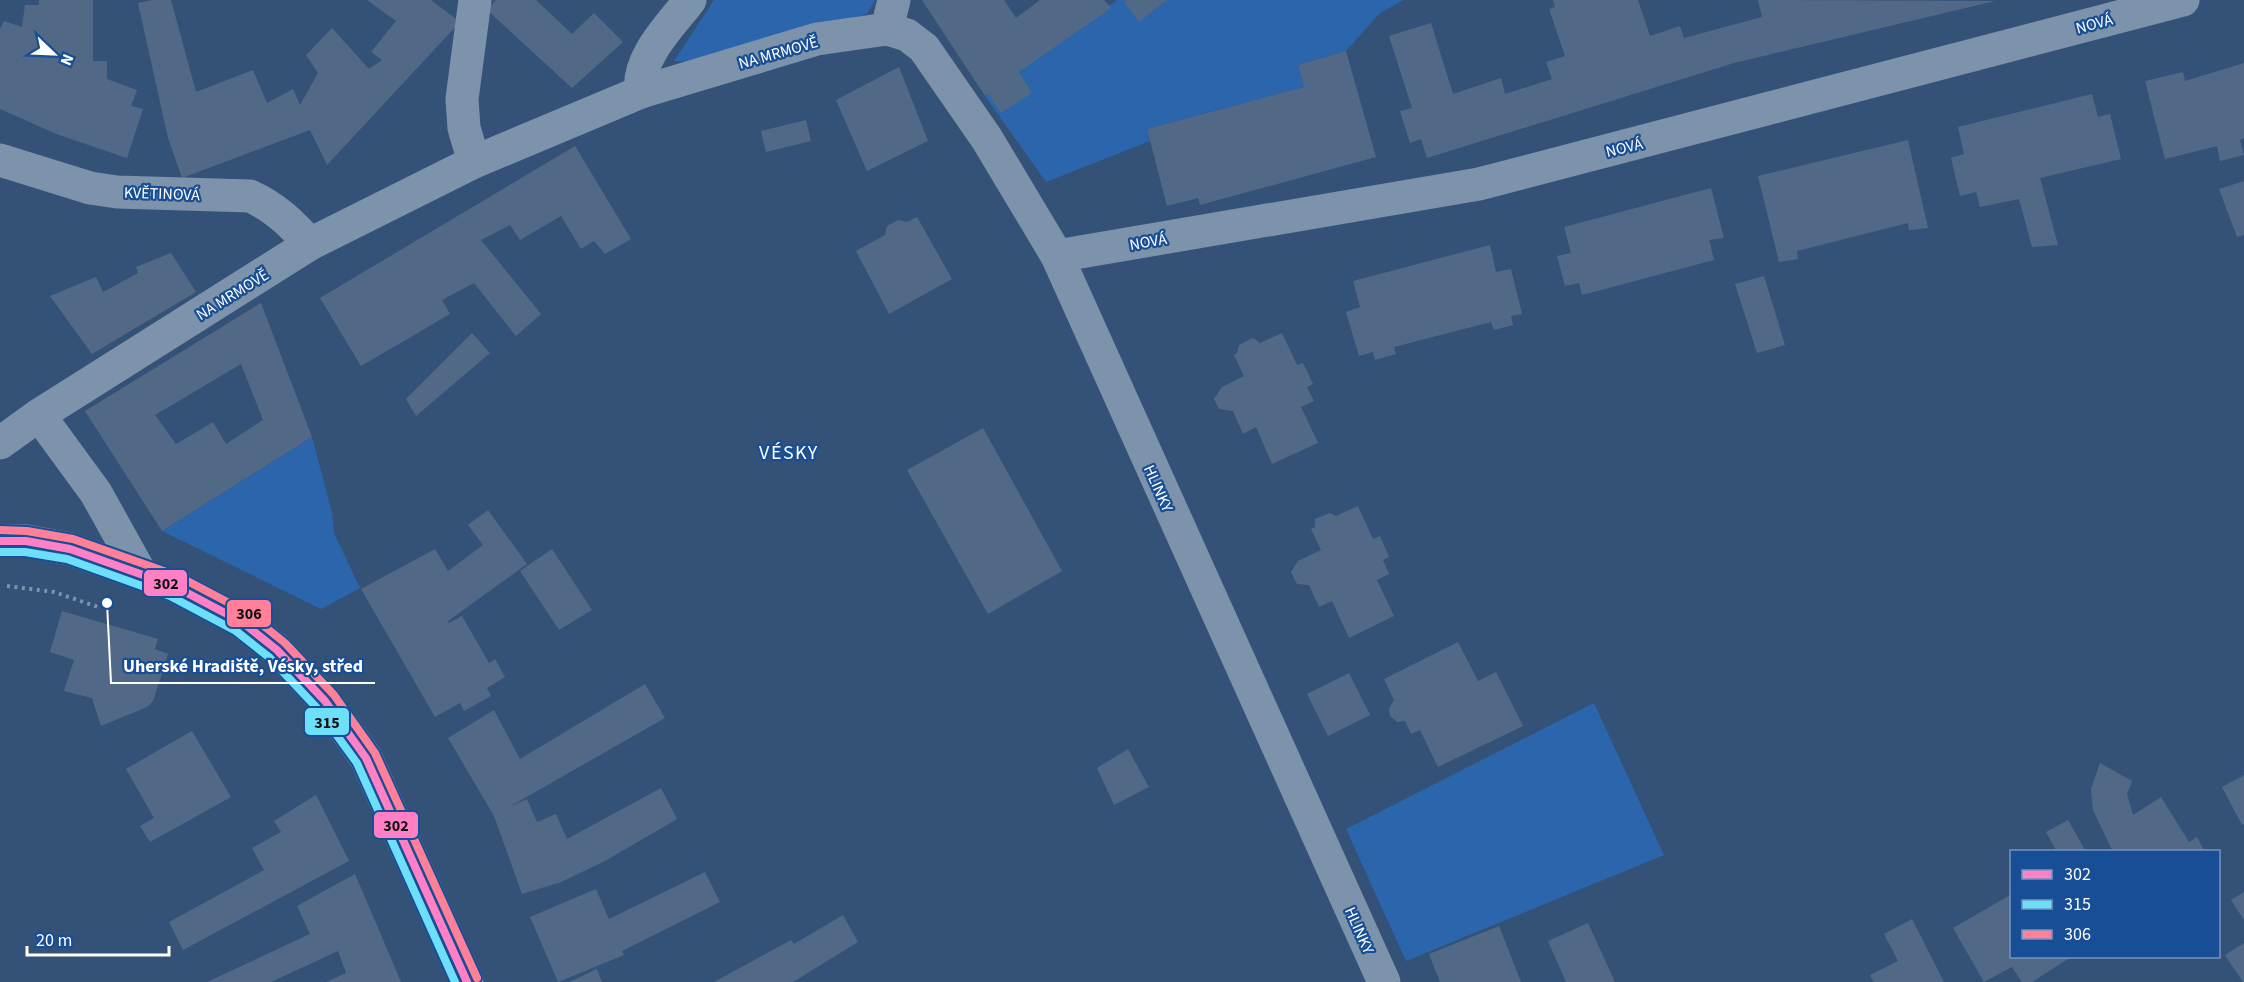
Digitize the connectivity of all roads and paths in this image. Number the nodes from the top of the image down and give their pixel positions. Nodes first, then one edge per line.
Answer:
1 (475, 0) edge
2 (690, 0) edge
3 (2183, 0) edge
4 (891, 15) edge
5 (642, 92) junction
6 (0, 160) edge
7 (474, 162) junction
8 (310, 244) junction
9 (1057, 256) junction
10 (39, 415) junction
11 (0, 443) edge
12 (0, 541) edge
13 (141, 574) junction
14 (0, 585) edge
15 (109, 610) dead end
16 (467, 982) edge
17 (1384, 982) edge

1 - 7 street
2 - 5 street
3 - 9 street, NOVÁ
4 - 5 street, NA MRMOVĚ
4 - 9 street, HLINKY
5 - 7 street, NA MRMOVĚ
6 - 8 street, KVĚTINOVÁ
7 - 8 street, NA MRMOVĚ
8 - 10 street, NA MRMOVĚ
9 - 17 street, HLINKY
10 - 11 street, NA MRMOVĚ
10 - 13 street
12 - 13 street
13 - 16 street
14 - 15 path

